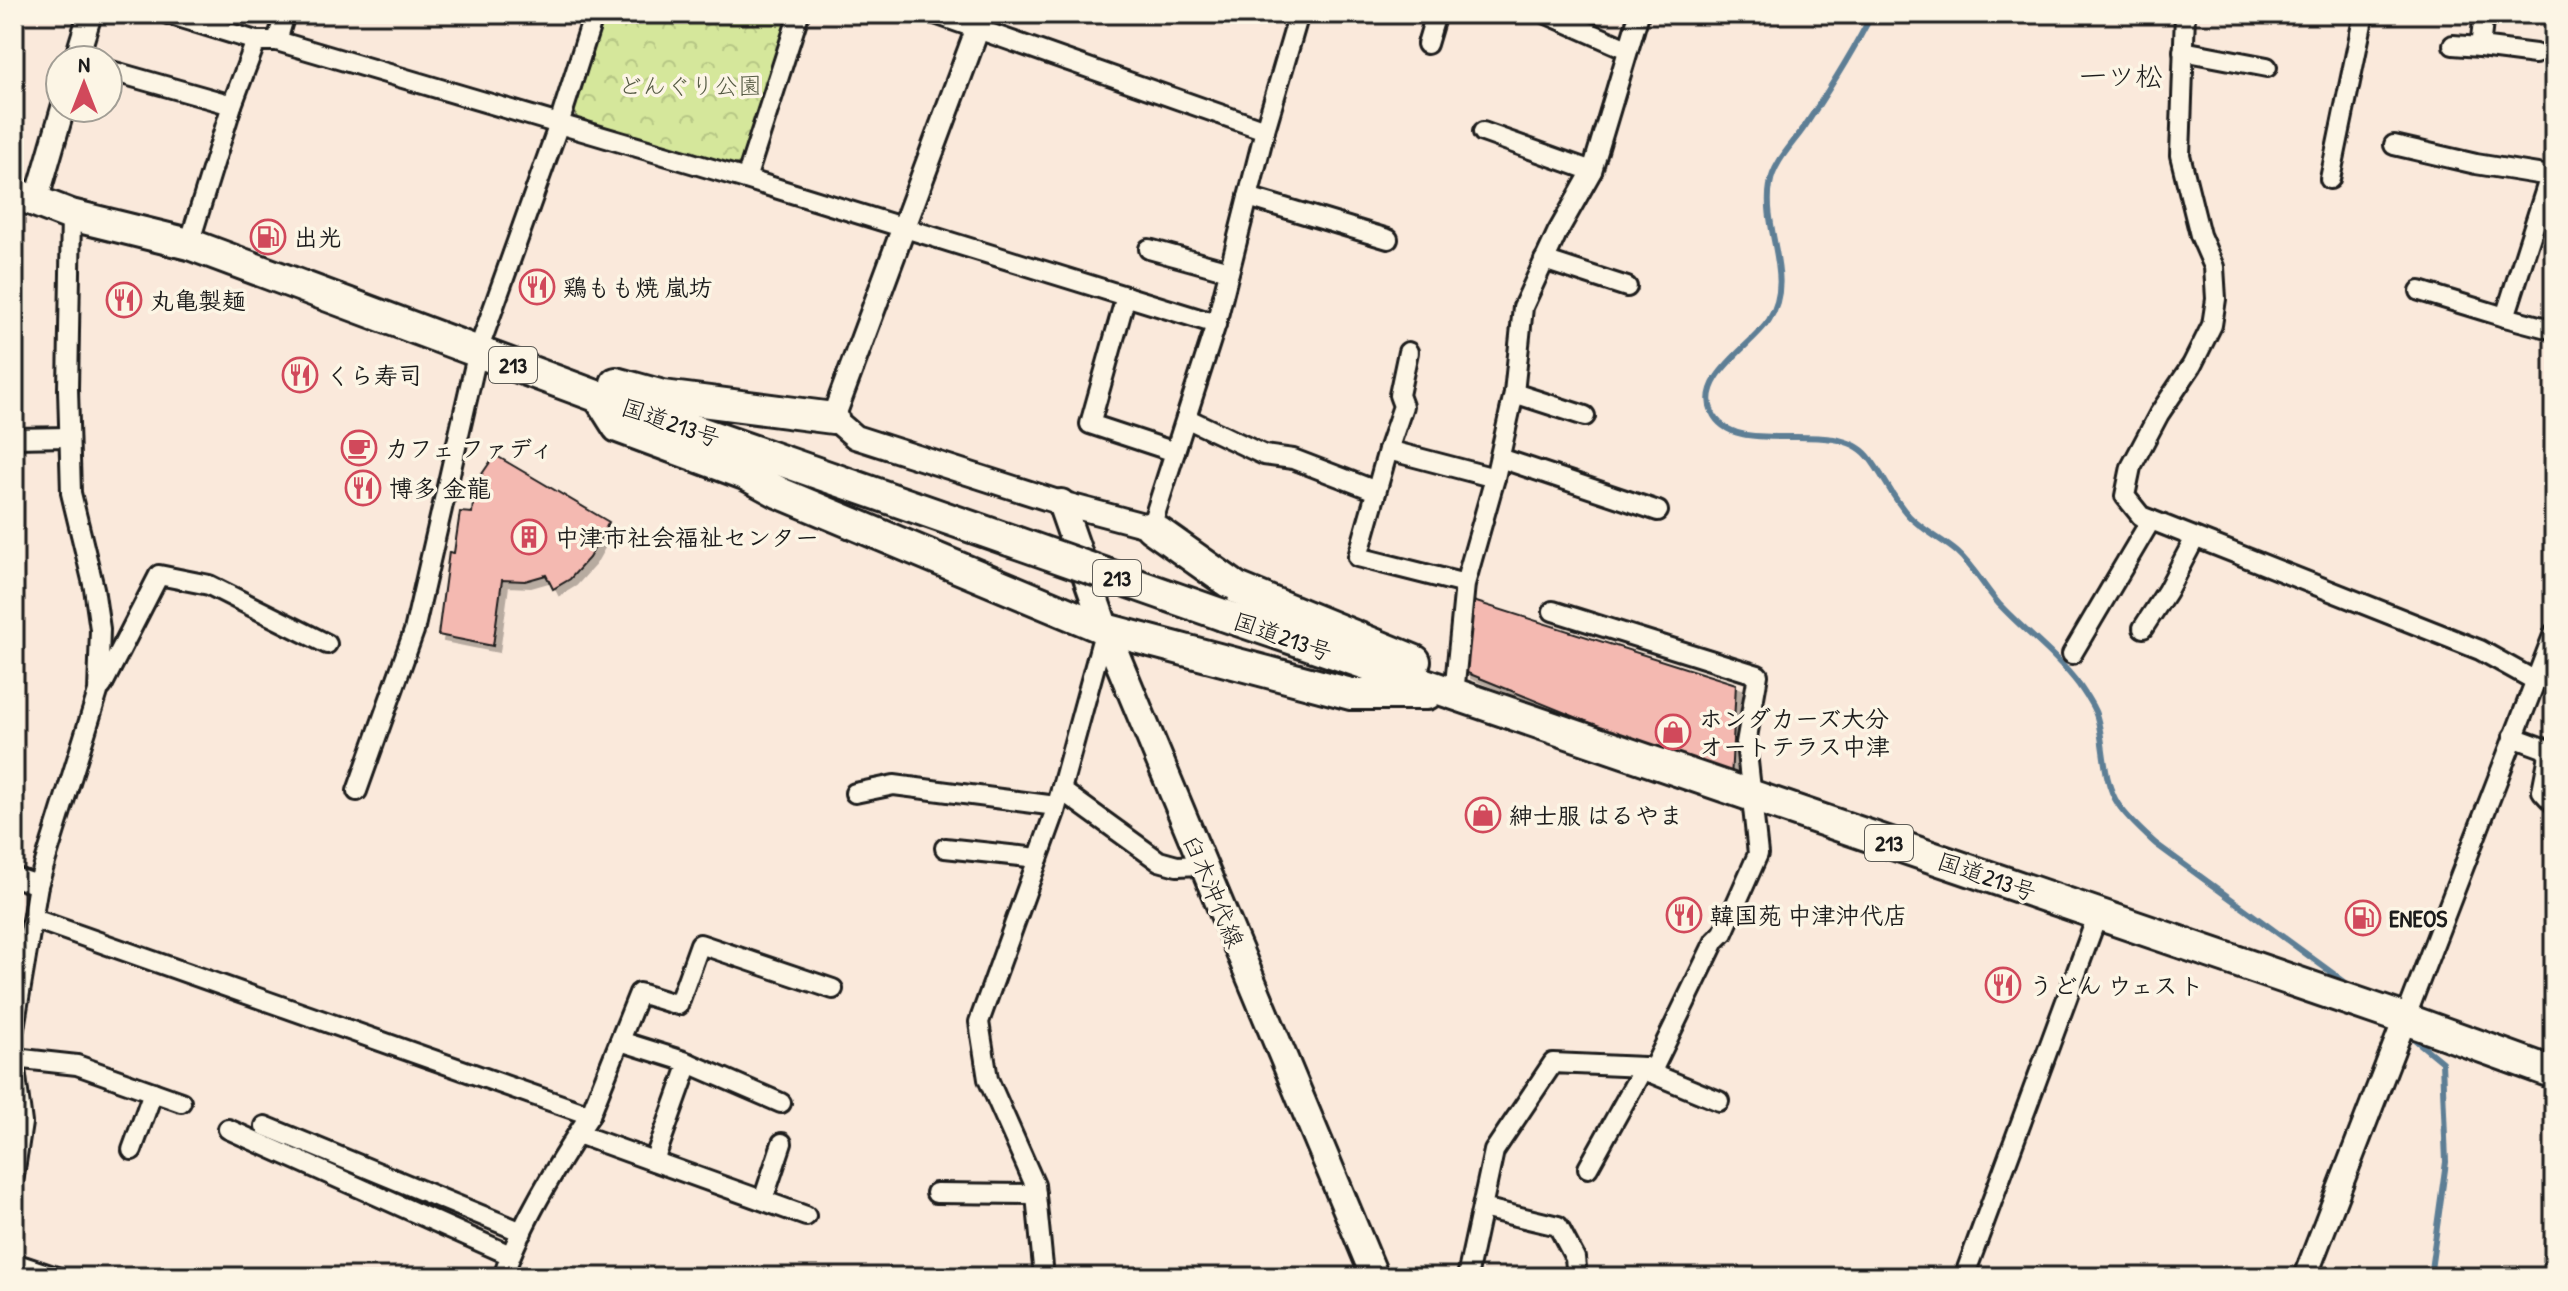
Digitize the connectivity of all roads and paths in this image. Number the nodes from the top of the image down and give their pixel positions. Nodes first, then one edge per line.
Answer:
1 (90, 14) edge
2 (168, 14) edge
3 (285, 14) edge
4 (594, 14) edge
5 (799, 14) edge
6 (935, 14) edge
7 (1299, 14) edge
8 (1436, 14) edge
9 (1547, 14) edge
10 (1639, 14) edge
11 (2185, 14) edge
12 (2364, 14) edge
13 (2484, 14) edge
14 (980, 22) edge
15 (256, 41) junction
16 (277, 41) junction
17 (81, 44) edge
18 (1427, 44) dead end
19 (2453, 45) dead end
20 (2480, 47) junction
21 (1627, 49) junction
22 (2183, 51) junction
23 (2535, 54) dead end
24 (2267, 67) dead end
25 (124, 75) edge
26 (232, 105) junction
27 (56, 124) edge
28 (559, 124) junction
29 (1265, 130) junction
30 (1483, 132) dead end
31 (2394, 145) dead end
32 (1592, 171) junction
33 (2552, 176) edge
34 (746, 179) junction
35 (2330, 179) dead end
36 (1248, 197) junction
37 (25, 198) edge
38 (71, 215) junction
39 (904, 227) junction
40 (1388, 239) dead end
41 (189, 244) junction
42 (1149, 249) dead end
43 (1544, 260) junction
44 (1229, 271) junction
45 (1627, 287) dead end
46 (2420, 291) dead end
47 (1126, 296) junction
48 (2505, 317) junction
49 (1216, 324) junction
50 (2554, 330) edge
51 (478, 351) junction
52 (1408, 352) dead end
53 (1514, 393) junction
54 (599, 397) junction
55 (1585, 416) dead end
56 (833, 418) junction
57 (1186, 418) junction
58 (69, 437) junction
59 (14, 438) edge
60 (1388, 450) junction
61 (1175, 452) junction
62 (1500, 458) junction
63 (1495, 478) junction
64 (1376, 491) junction
65 (1061, 503) junction
66 (1658, 511) dead end
67 (2151, 520) junction
68 (1151, 527) junction
69 (2195, 538) junction
70 (1465, 584) junction
71 (1553, 611) dead end
72 (2143, 628) dead end
73 (1105, 629) junction
74 (2554, 633) edge
75 (327, 644) dead end
76 (2072, 654) dead end
77 (2534, 680) junction
78 (98, 692) junction
79 (1454, 694) junction
80 (2513, 737) junction
81 (357, 791) dead end
82 (855, 793) dead end
83 (1753, 796) junction
84 (1059, 798) junction
85 (2554, 804) edge
86 (945, 848) dead end
87 (1038, 858) junction
88 (1203, 865) junction
89 (14, 877) edge
90 (38, 885) junction
91 (2098, 914) junction
92 (34, 919) junction
93 (833, 989) dead end
94 (2405, 1019) junction
95 (14, 1028) edge
96 (620, 1041) junction
97 (14, 1059) edge
98 (689, 1063) junction
99 (1648, 1070) junction
100 (2554, 1073) edge
101 (153, 1092) junction
102 (1719, 1101) dead end
103 (181, 1102) dead end
104 (781, 1103) dead end
105 (590, 1115) junction
106 (18, 1122) edge
107 (265, 1126) dead end
108 (228, 1129) dead end
109 (578, 1134) junction
110 (782, 1143) dead end
111 (132, 1150) dead end
112 (654, 1161) junction
113 (1588, 1168) dead end
114 (14, 1176) edge
115 (936, 1193) dead end
116 (1036, 1194) junction
117 (763, 1200) junction
118 (1482, 1208) junction
119 (806, 1216) dead end
120 (522, 1232) junction
121 (510, 1255) junction
122 (14, 1263) edge
123 (56, 1277) edge
124 (503, 1277) edge
125 (1044, 1277) edge
126 (1375, 1277) edge
127 (1467, 1277) edge
128 (1577, 1277) edge
129 (1964, 1277) edge
130 (2305, 1277) edge

1 - 17 street
2 - 15 street
3 - 16 street
4 - 28 street
5 - 34 street
6 - 14 street
7 - 29 street
8 - 18 street
9 - 21 street
10 - 21 street
11 - 22 street
12 - 35 street
13 - 20 street
14 - 29 street
14 - 39 street
15 - 16 street
15 - 26 street
16 - 28 street
19 - 20 street
20 - 23 street
21 - 32 street
22 - 24 street
22 - 67 street
25 - 26 street
26 - 41 street
27 - 37 street
28 - 34 street
28 - 51 street
29 - 36 street
30 - 32 street
31 - 33 street
32 - 43 street
33 - 48 street
34 - 39 street
36 - 40 street
36 - 44 street
37 - 38 highway, 国道213号 / 213
38 - 41 highway, 国道213号 / 213
38 - 58 street
39 - 47 street
39 - 56 street
41 - 51 highway, 国道213号 / 213
42 - 44 street
43 - 45 street
43 - 53 street
44 - 49 street
46 - 48 street
47 - 49 street
47 - 61 street
48 - 50 street
49 - 57 street
51 - 54 highway, 国道213号 / 213
51 - 56 highway
51 - 81 street
52 - 60 street
53 - 55 street
53 - 62 street
54 - 73 highway
54 - 79 highway, 国道213号 / 213, bridge
56 - 65 street
57 - 61 street
57 - 64 street
58 - 59 street
58 - 78 street
60 - 63 street
60 - 64 street
61 - 68 street
62 - 63 street
62 - 66 street
63 - 70 street
64 - 70 street
65 - 68 street
65 - 73 main road, 臼木沖代線
67 - 69 street
67 - 76 street
68 - 79 highway
69 - 72 street
69 - 77 street
70 - 79 street
71 - 83 street
73 - 79 highway
73 - 84 street
73 - 88 main road, 臼木沖代線
74 - 77 street
75 - 78 street
77 - 80 street
78 - 90 street
79 - 83 highway, 国道213号 / 213
80 - 85 street
80 - 94 street
82 - 84 street
83 - 91 highway, 国道213号 / 213
83 - 99 street
84 - 87 street
84 - 88 street
86 - 87 street
87 - 116 street
88 - 126 main road, 臼木沖代線
89 - 90 street
90 - 92 street
91 - 94 highway, 国道213号 / 213
91 - 129 street
92 - 95 street
92 - 105 street
93 - 96 street
94 - 100 highway, 国道213号 / 213
94 - 130 street
96 - 98 street
96 - 105 street
97 - 101 street
97 - 106 street
98 - 104 street
98 - 112 street
99 - 102 street
99 - 113 street
99 - 118 street
101 - 103 street
101 - 111 street
105 - 109 street
106 - 114 street
107 - 120 street
108 - 121 street
109 - 112 street
109 - 120 street
110 - 117 street
112 - 117 street
115 - 116 street
116 - 125 street
117 - 119 street
118 - 127 street
118 - 128 street
120 - 121 street
121 - 124 street
122 - 123 street

